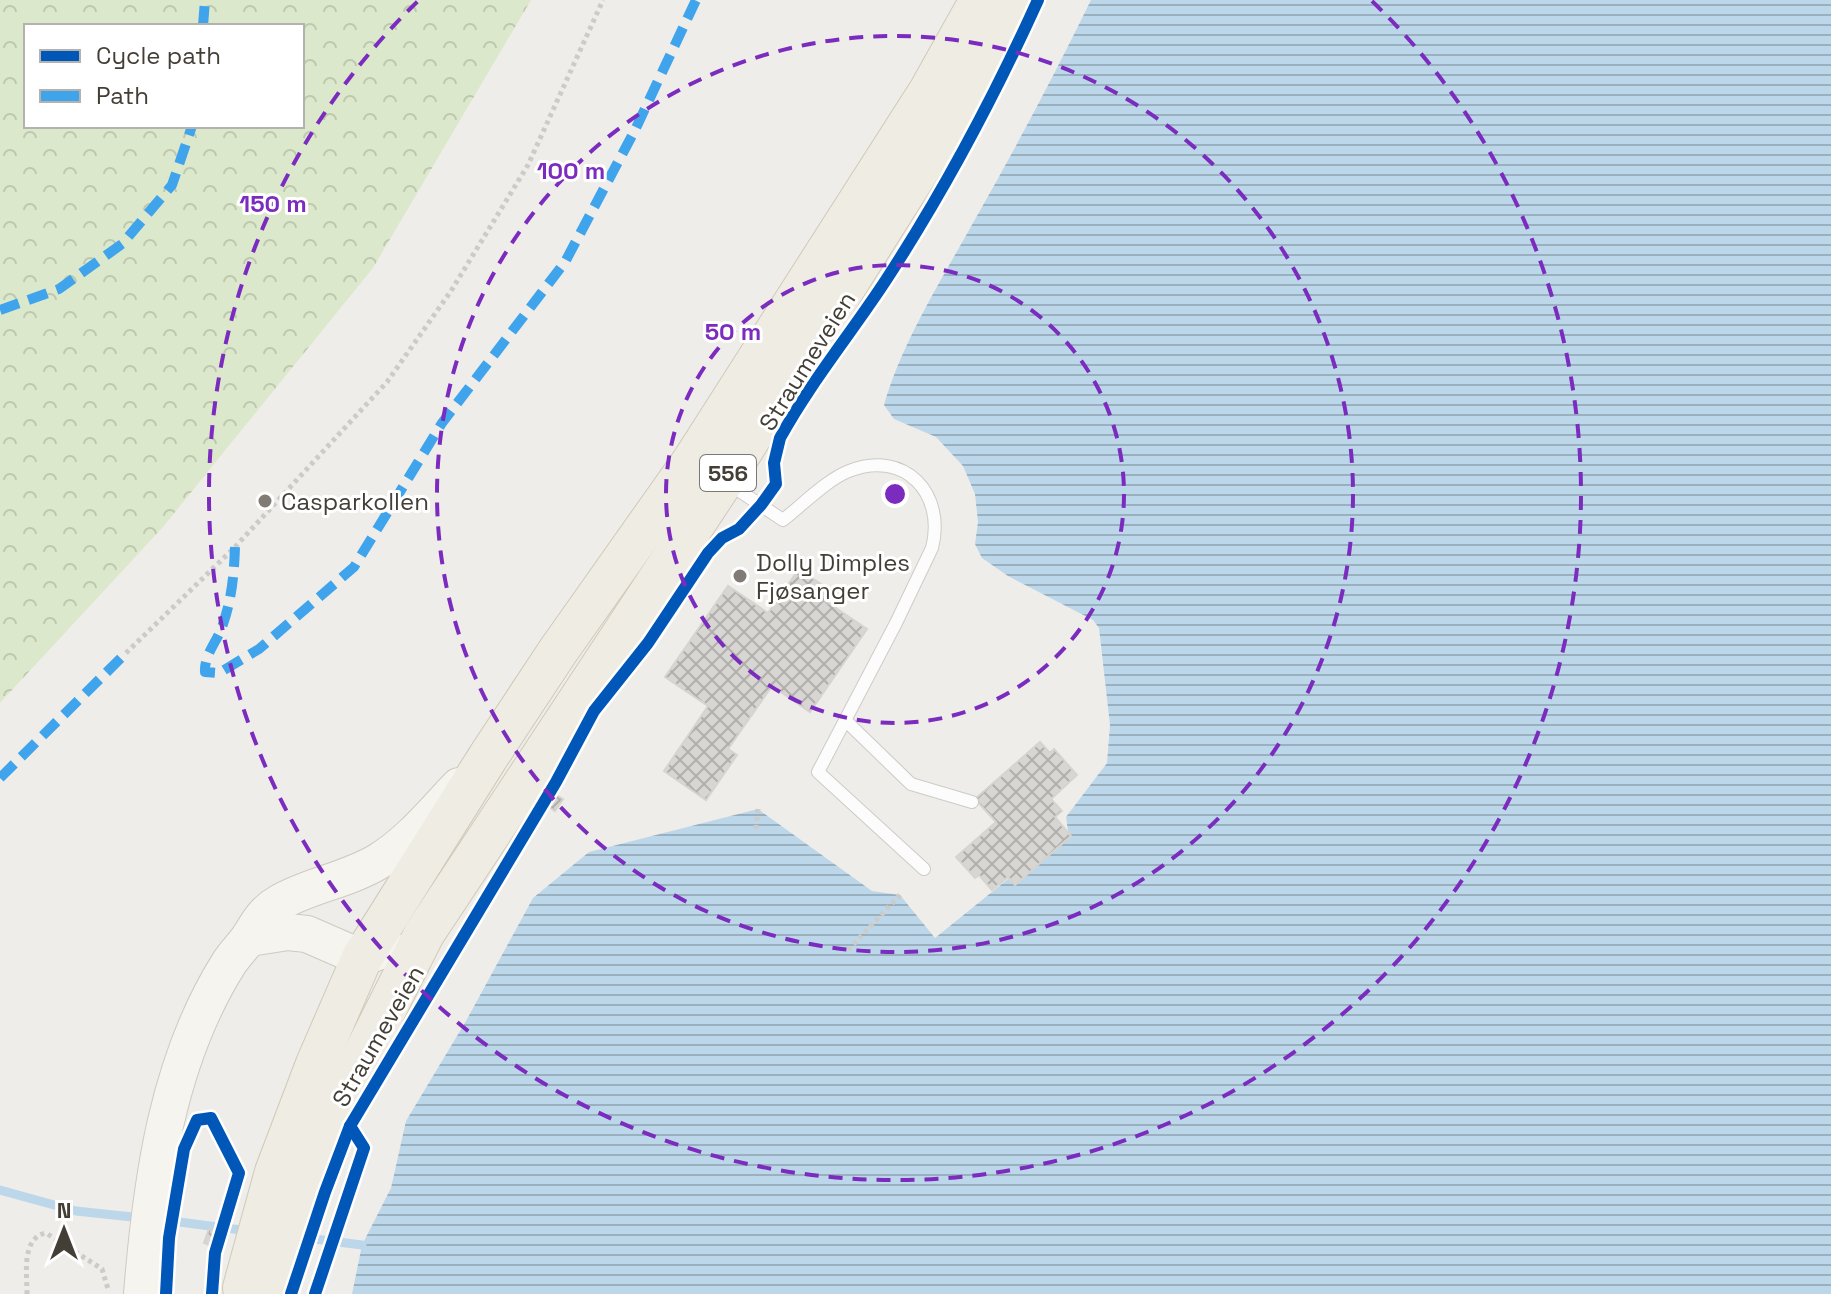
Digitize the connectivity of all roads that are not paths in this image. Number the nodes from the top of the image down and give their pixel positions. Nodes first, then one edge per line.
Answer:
1 (980, 0) edge
2 (1014, 0) edge
3 (708, 470) junction
4 (845, 720) junction
5 (488, 757) junction
6 (972, 802) dead end
7 (924, 869) dead end
8 (424, 934) junction
9 (249, 938) junction
10 (362, 958) junction
11 (142, 1294) edge
12 (242, 1294) edge
13 (268, 1294) edge

1 - 3 main road, Straumeveien / 556
2 - 3 main road, Straumeveien / 556
3 - 4 lane
3 - 5 main road, Straumeveien / 556
3 - 8 main road, Straumeveien / 556
4 - 6 lane
4 - 7 lane
5 - 9 main road
5 - 10 main road, Straumeveien / 556
8 - 10 main road
8 - 13 main road, Straumeveien / 556
9 - 10 main road
9 - 11 main road
10 - 12 main road, Straumeveien / 556

